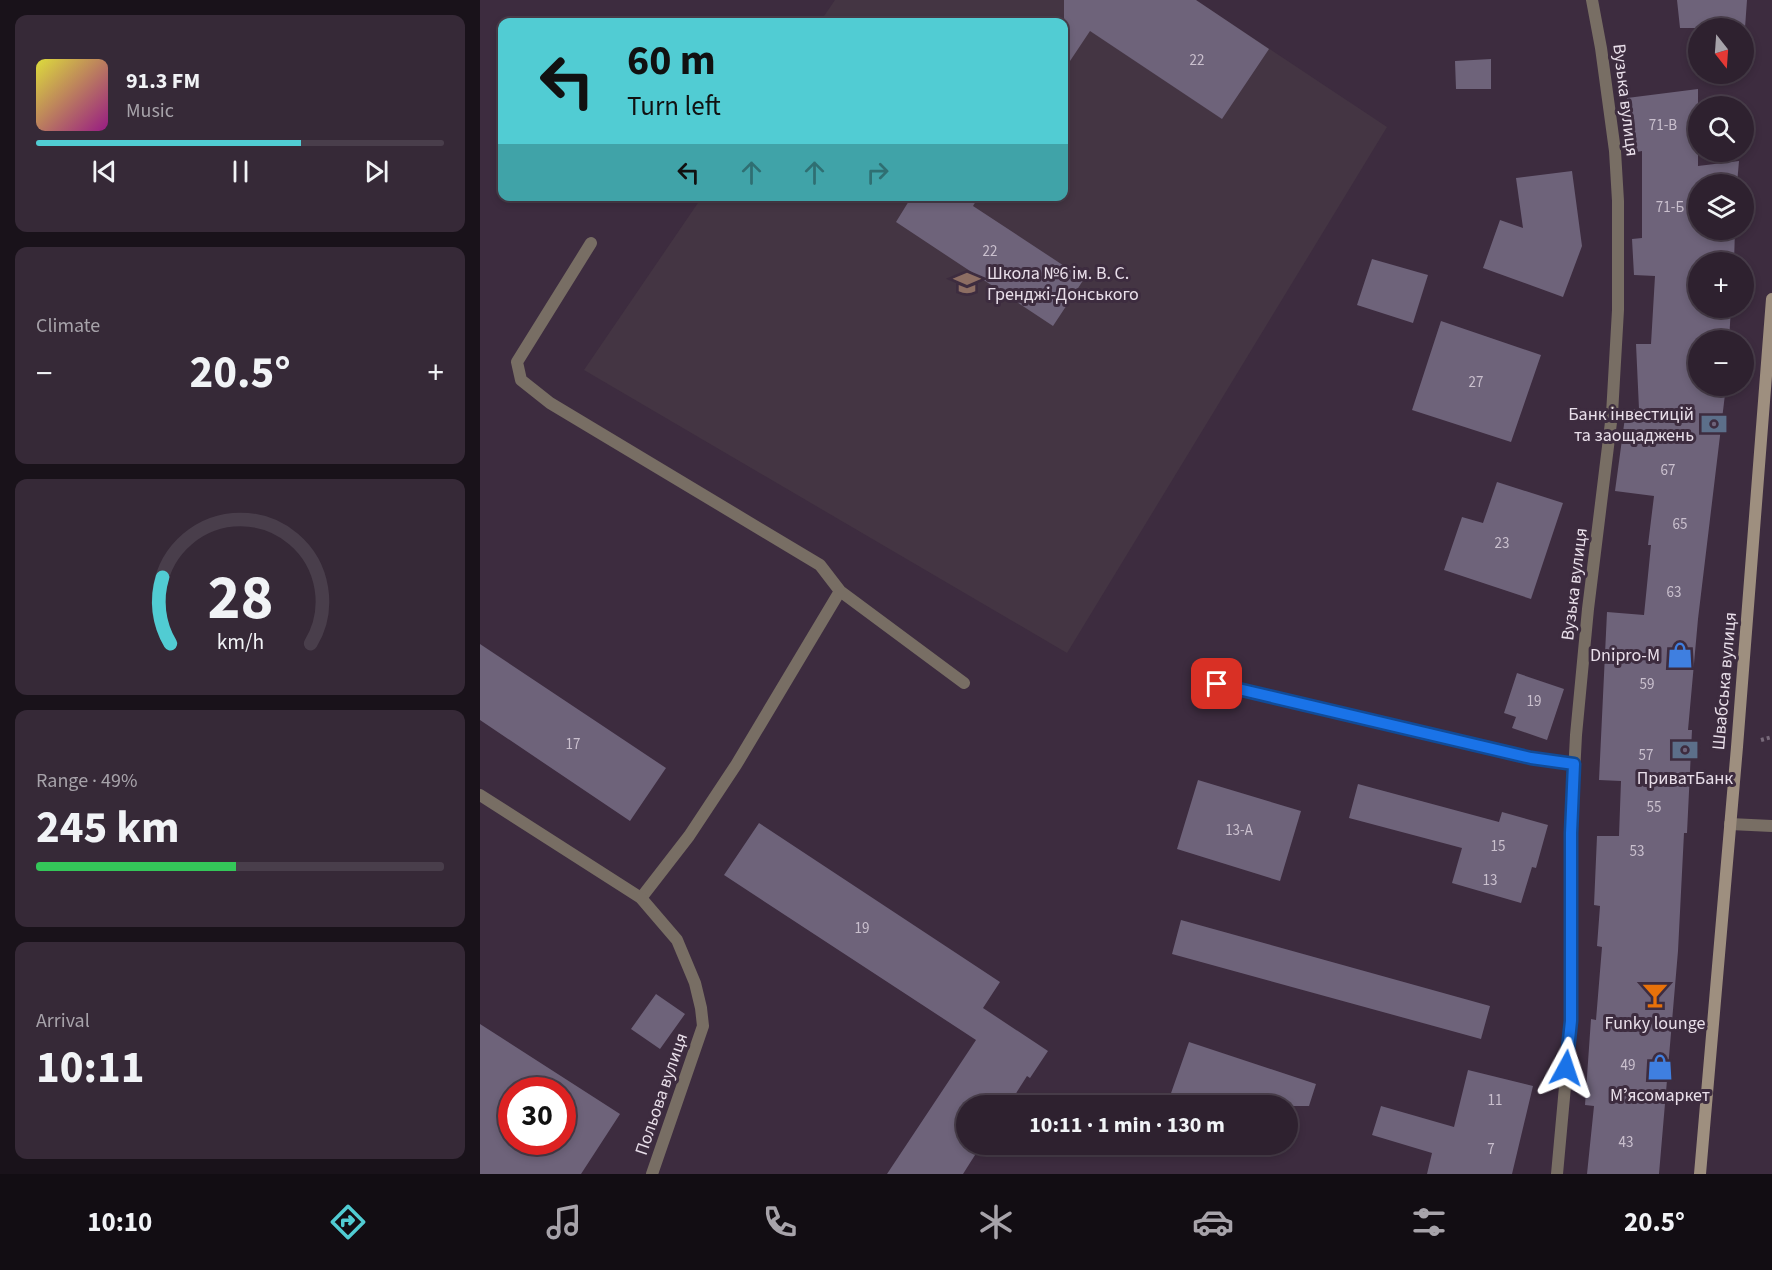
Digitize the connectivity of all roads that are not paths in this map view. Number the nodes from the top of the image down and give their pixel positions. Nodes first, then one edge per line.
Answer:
1 (1592, 0) edge
2 (591, 243) dead end
3 (1772, 299) edge
4 (840, 591) junction
5 (964, 683) dead end
6 (1217, 684) dead end
7 (1574, 764) junction
8 (480, 795) edge
9 (1730, 824) junction
10 (1772, 826) edge
11 (641, 898) junction
12 (652, 1174) edge
13 (1557, 1174) edge
14 (1700, 1174) edge

1 - 7 street, Вузька вулиця
2 - 4 street
3 - 9 street, Швабська вулиця
4 - 5 street
4 - 11 street
6 - 7 street
7 - 13 street, Вузька вулиця
8 - 11 street, Польова вулиця
9 - 10 street
9 - 14 street, Швабська вулиця
11 - 12 street, Польова вулиця

